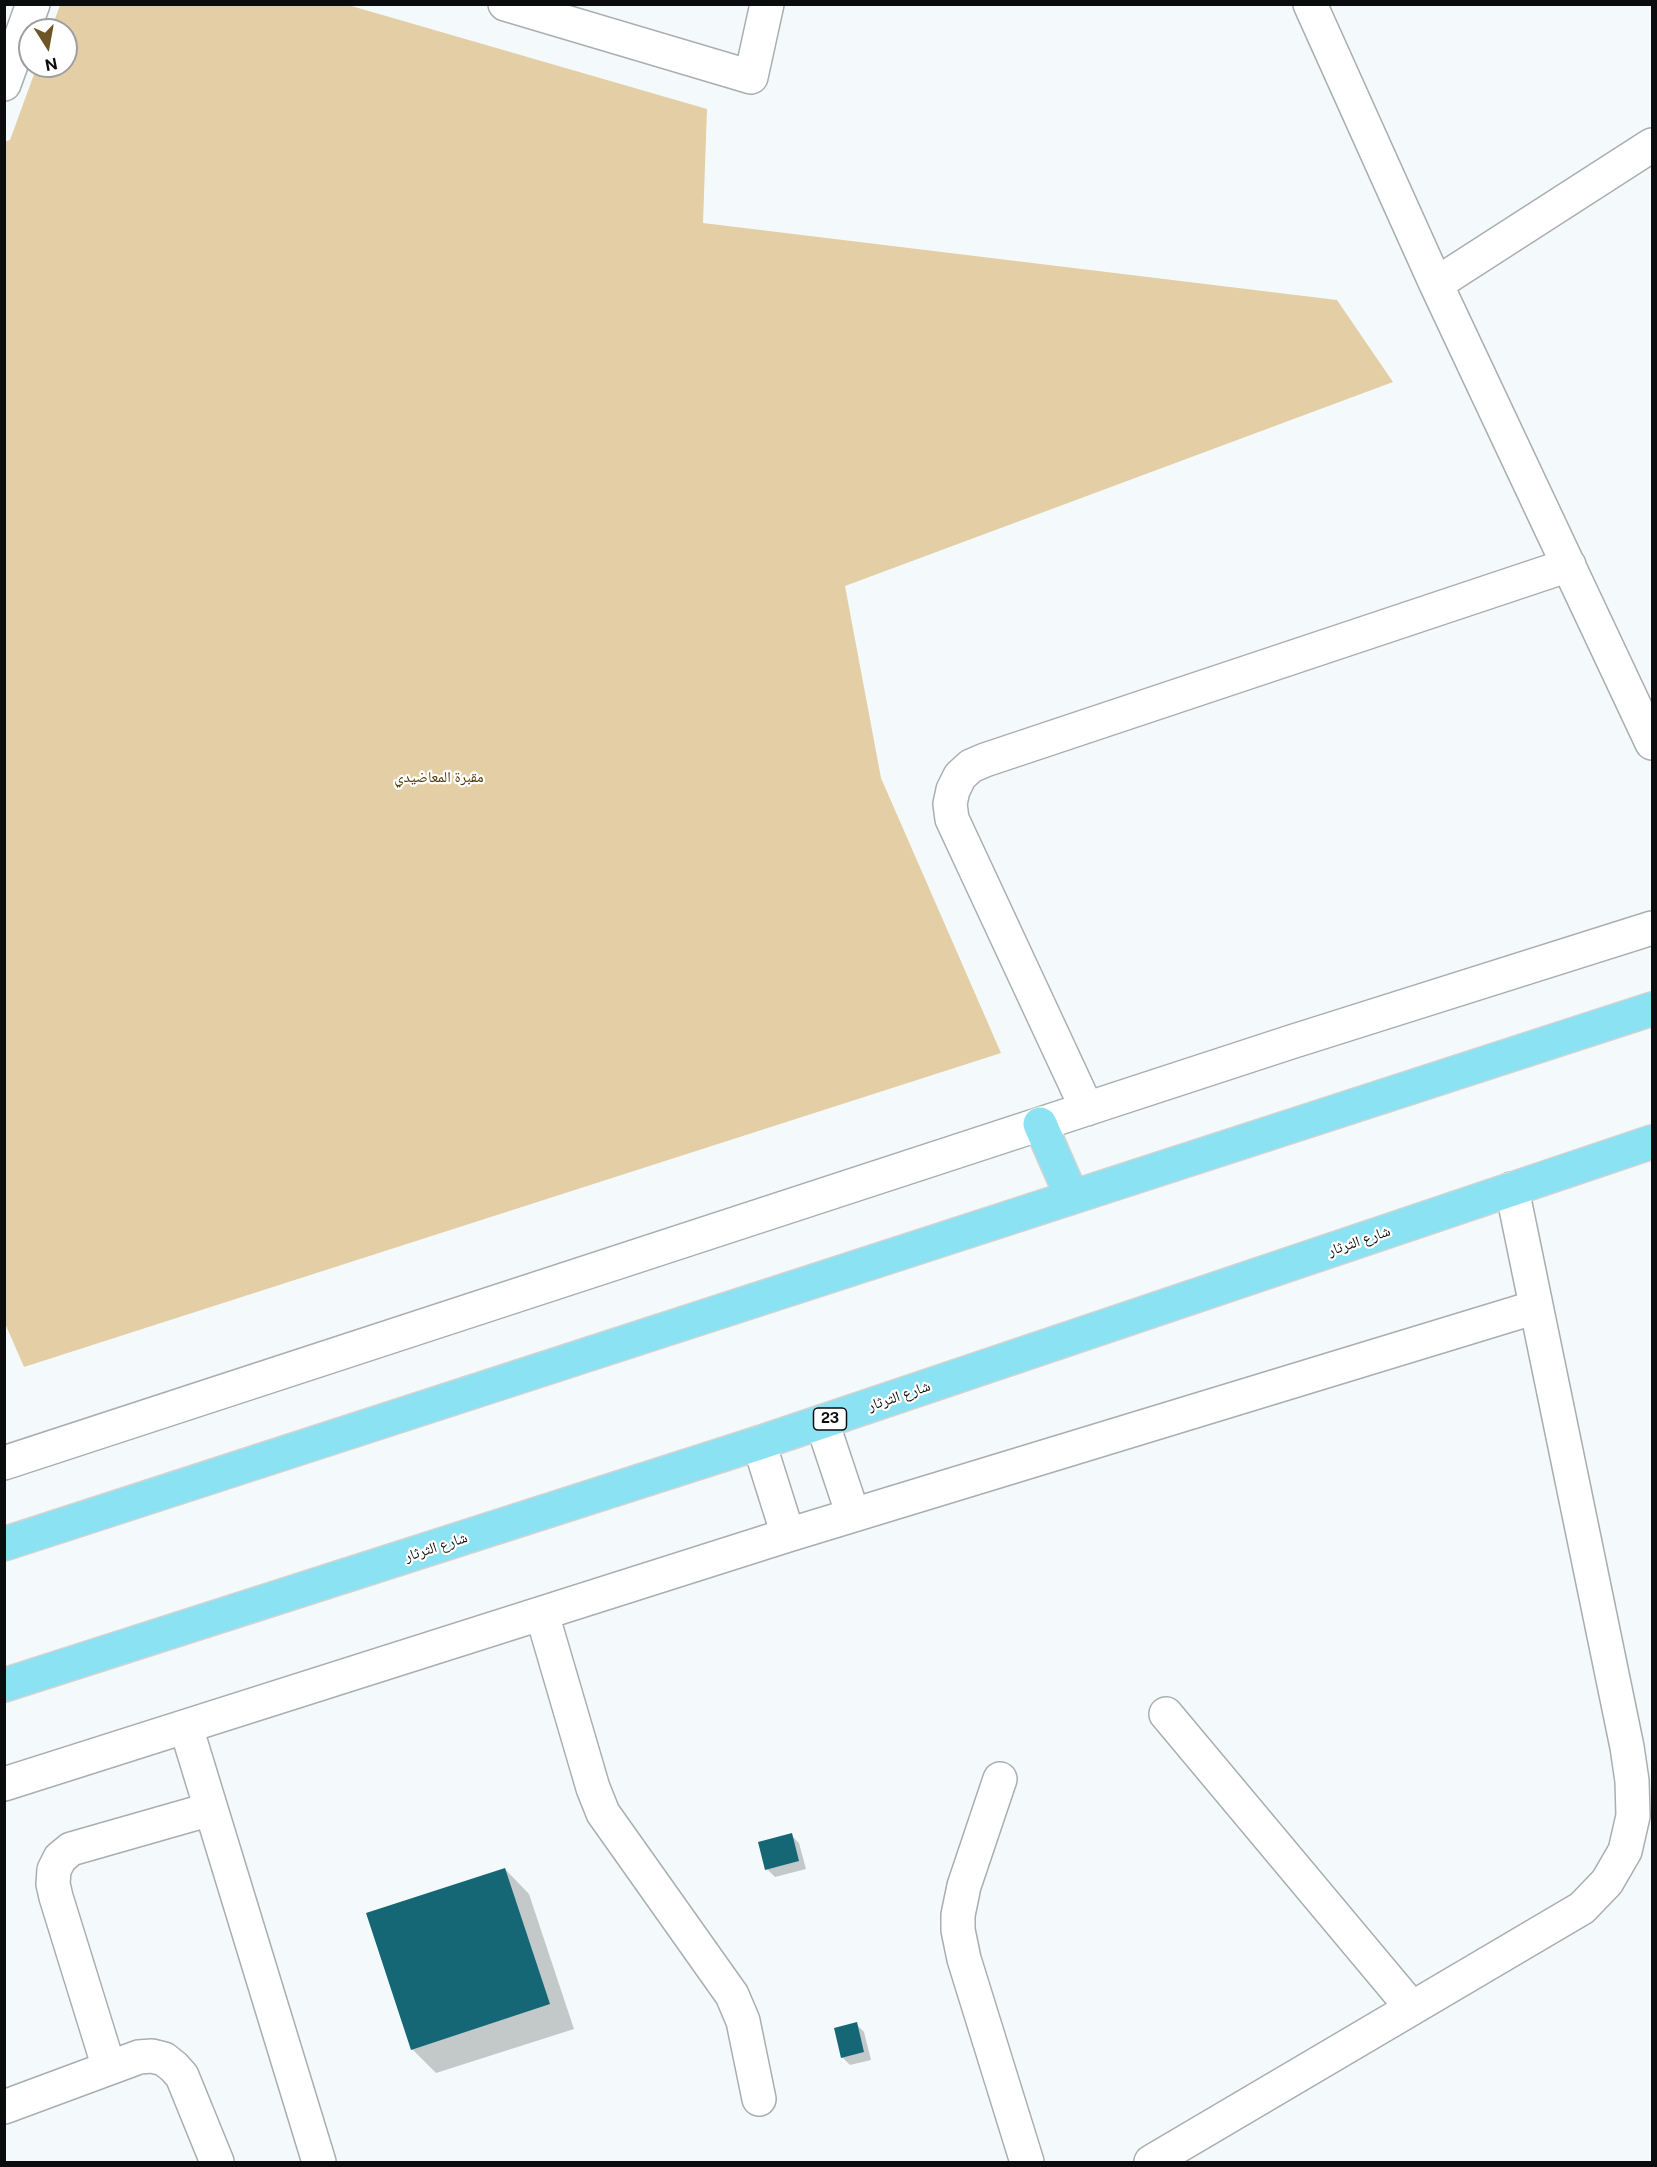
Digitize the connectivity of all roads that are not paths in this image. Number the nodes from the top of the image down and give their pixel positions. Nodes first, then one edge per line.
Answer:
1 (33, 4) edge
2 (505, 4) edge
3 (767, 4) edge
4 (1310, 4) edge
5 (4, 84) edge
6 (1653, 145) edge
7 (1436, 284) junction
8 (1569, 565) junction
9 (1653, 743) edge
10 (1653, 928) edge
11 (1653, 1009) edge
12 (1087, 1109) junction
13 (1040, 1124) junction
14 (1653, 1142) edge
15 (1512, 1190) junction
16 (1072, 1197) junction
17 (1536, 1307) junction
18 (822, 1422) junction
19 (759, 1443) junction
20 (4, 1463) edge
21 (853, 1515) junction
22 (788, 1535) junction
23 (4, 1544) edge
24 (542, 1614) junction
25 (4, 1686) edge
26 (1166, 1714) dead end
27 (186, 1727) junction
28 (1000, 1779) dead end
29 (4, 1784) edge
30 (211, 1809) junction
31 (1412, 2008) junction
32 (109, 2068) junction
33 (759, 2099) dead end
34 (4, 2107) edge
35 (217, 2163) edge
36 (319, 2163) edge
37 (1027, 2163) edge
38 (1151, 2163) edge

1 - 5 street
2 - 3 street
4 - 7 street
6 - 7 street
7 - 8 street
8 - 9 street
8 - 12 street
10 - 12 street
11 - 16 main road
12 - 13 street
13 - 16 main road
13 - 20 street
14 - 15 main road, شارع الثرثار / 23
15 - 17 street
15 - 18 main road, شارع الثرثار / 23
16 - 23 main road
17 - 21 street
17 - 31 street
18 - 19 main road, شارع الثرثار / 23
18 - 21 street
19 - 22 street
19 - 25 main road, شارع الثرثار / 23
21 - 22 street
22 - 24 street
24 - 27 street
24 - 33 street
26 - 31 street
27 - 29 street
27 - 30 street
28 - 37 street
30 - 32 street
30 - 36 street
31 - 38 street
32 - 34 street
32 - 35 street

